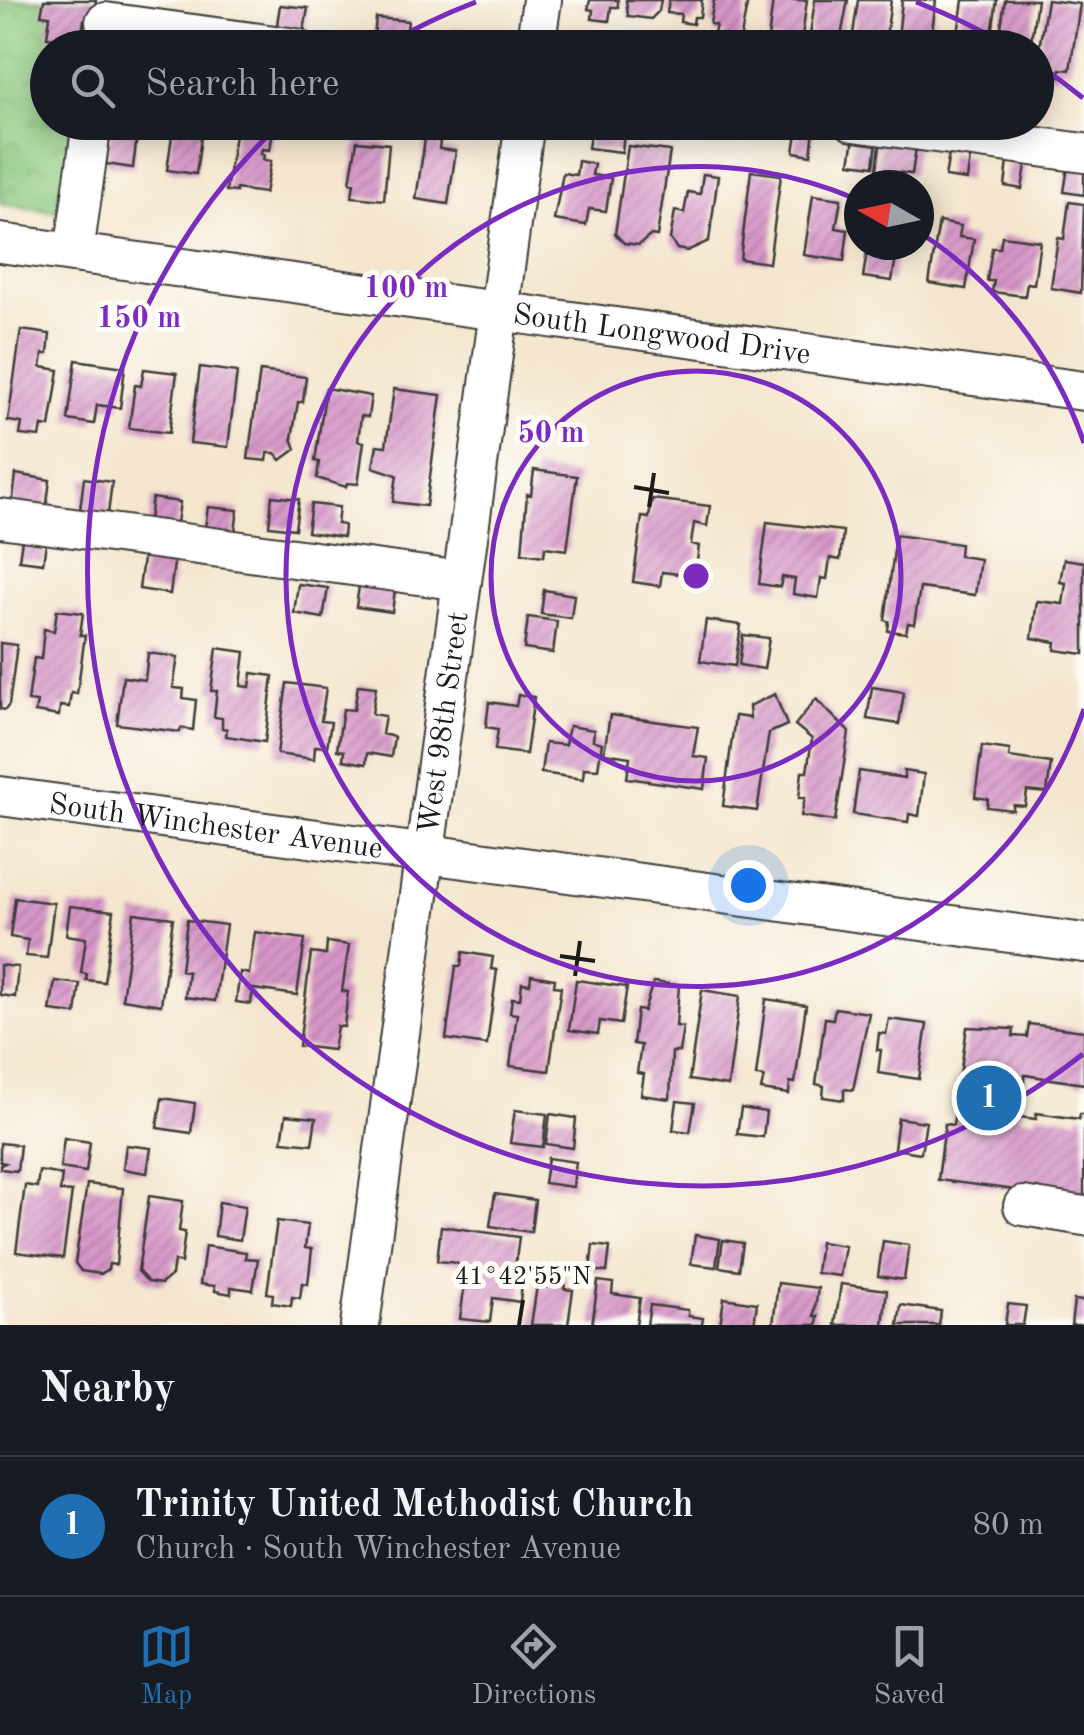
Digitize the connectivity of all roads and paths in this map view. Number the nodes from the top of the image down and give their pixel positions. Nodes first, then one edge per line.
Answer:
1 (542, 0) edge
2 (105, 23) edge
3 (158, 30) edge
4 (538, 30) edge
5 (90, 140) edge
6 (523, 140) edge
7 (983, 140) edge
8 (1084, 154) edge
9 (0, 244) edge
10 (74, 254) junction
11 (499, 312) junction
12 (1084, 391) edge
13 (0, 518) edge
14 (462, 581) junction
15 (0, 796) edge
16 (424, 855) junction
17 (1084, 944) edge
18 (1023, 1206) dead end
19 (1084, 1216) edge
20 (360, 1325) edge

1 - 4 street
2 - 3 street
5 - 10 street
6 - 11 street, West 98th Street
7 - 8 street
9 - 10 street, South Longwood Drive
10 - 11 street, South Longwood Drive
11 - 12 street, South Longwood Drive
11 - 14 street, West 98th Street
13 - 14 street
14 - 16 street, West 98th Street
15 - 16 street, South Winchester Avenue
16 - 17 street, South Winchester Avenue
16 - 20 street, West 98th Street
18 - 19 street

